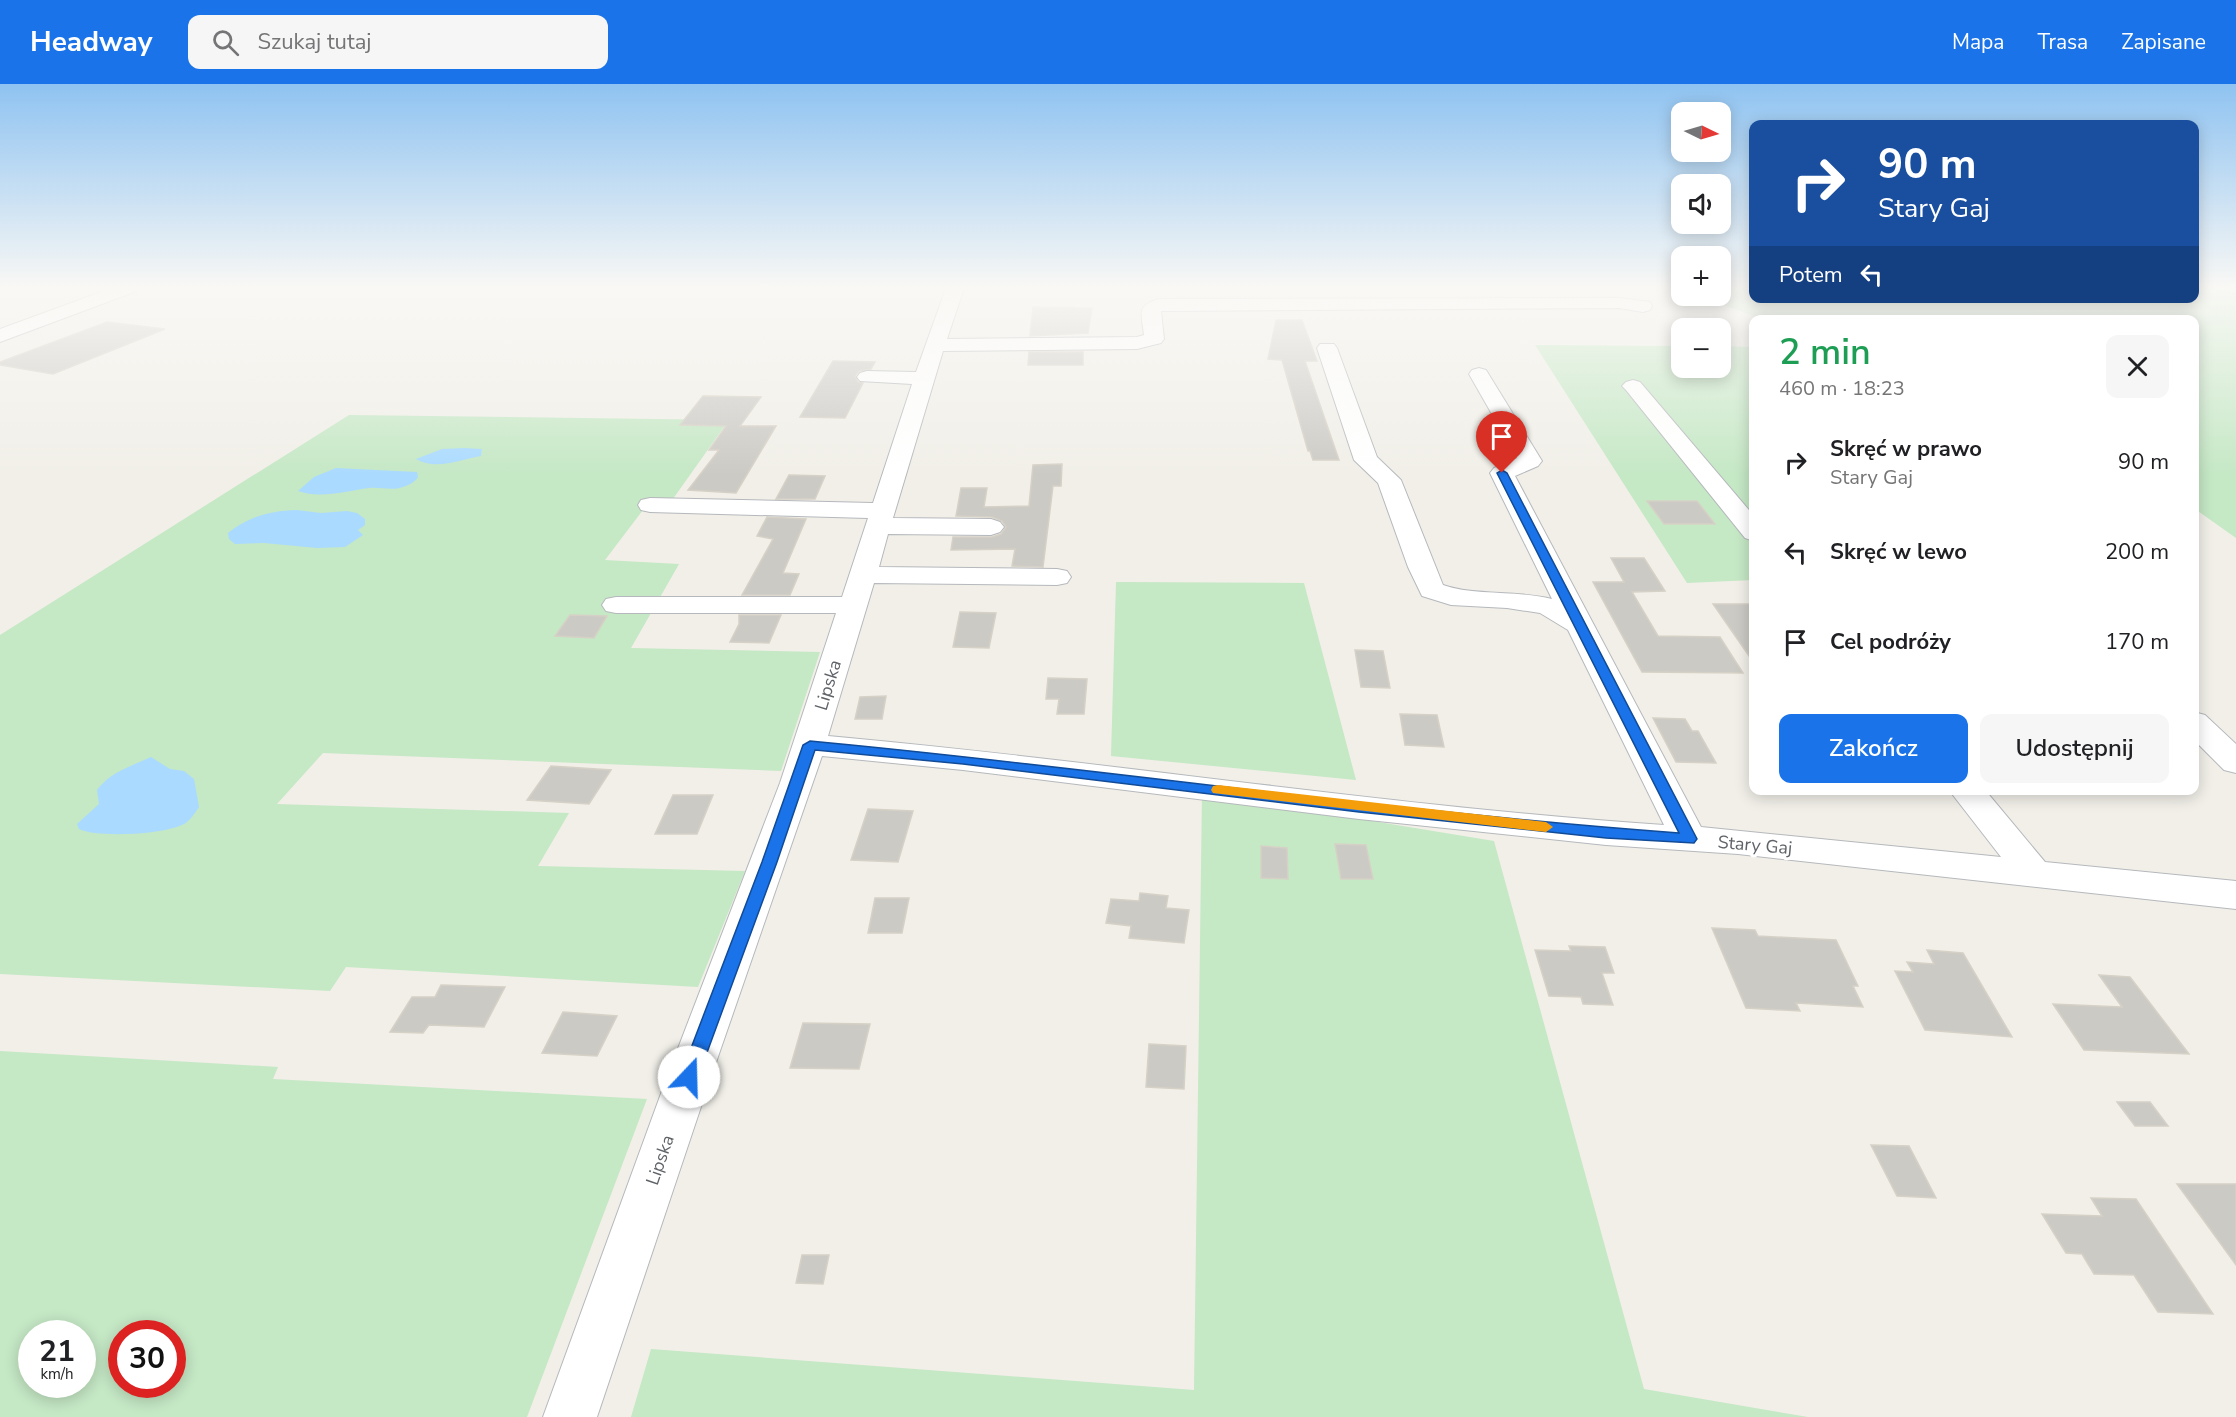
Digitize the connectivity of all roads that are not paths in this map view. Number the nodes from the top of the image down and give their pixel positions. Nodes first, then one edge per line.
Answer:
1 (932, 350) edge
2 (1328, 350) edge
3 (1479, 374) dead end
4 (867, 377) dead end
5 (924, 378) junction
6 (1633, 386) dead end
7 (650, 505) dead end
8 (880, 518) junction
9 (991, 527) dead end
10 (1749, 527) edge
11 (862, 575) junction
12 (1057, 577) dead end
13 (616, 605) dead end
14 (852, 605) junction
15 (1580, 625) junction
16 (2199, 727) edge
17 (810, 745) junction
18 (2236, 762) edge
19 (1969, 795) edge
20 (1689, 839) junction
21 (2034, 873) junction
22 (2236, 895) edge
23 (570, 1417) edge

1 - 5 street, Lipska
2 - 15 street
3 - 15 street
4 - 5 street
5 - 8 street, Lipska
6 - 10 street
7 - 8 street
8 - 9 street
8 - 11 street, Lipska
11 - 12 street
11 - 14 street, Lipska
13 - 14 street
14 - 17 street, Lipska
15 - 20 street
16 - 18 street
17 - 20 street, Stary Gaj
17 - 23 street, Lipska
19 - 21 street
20 - 21 street, Stary Gaj
21 - 22 street, Stary Gaj

